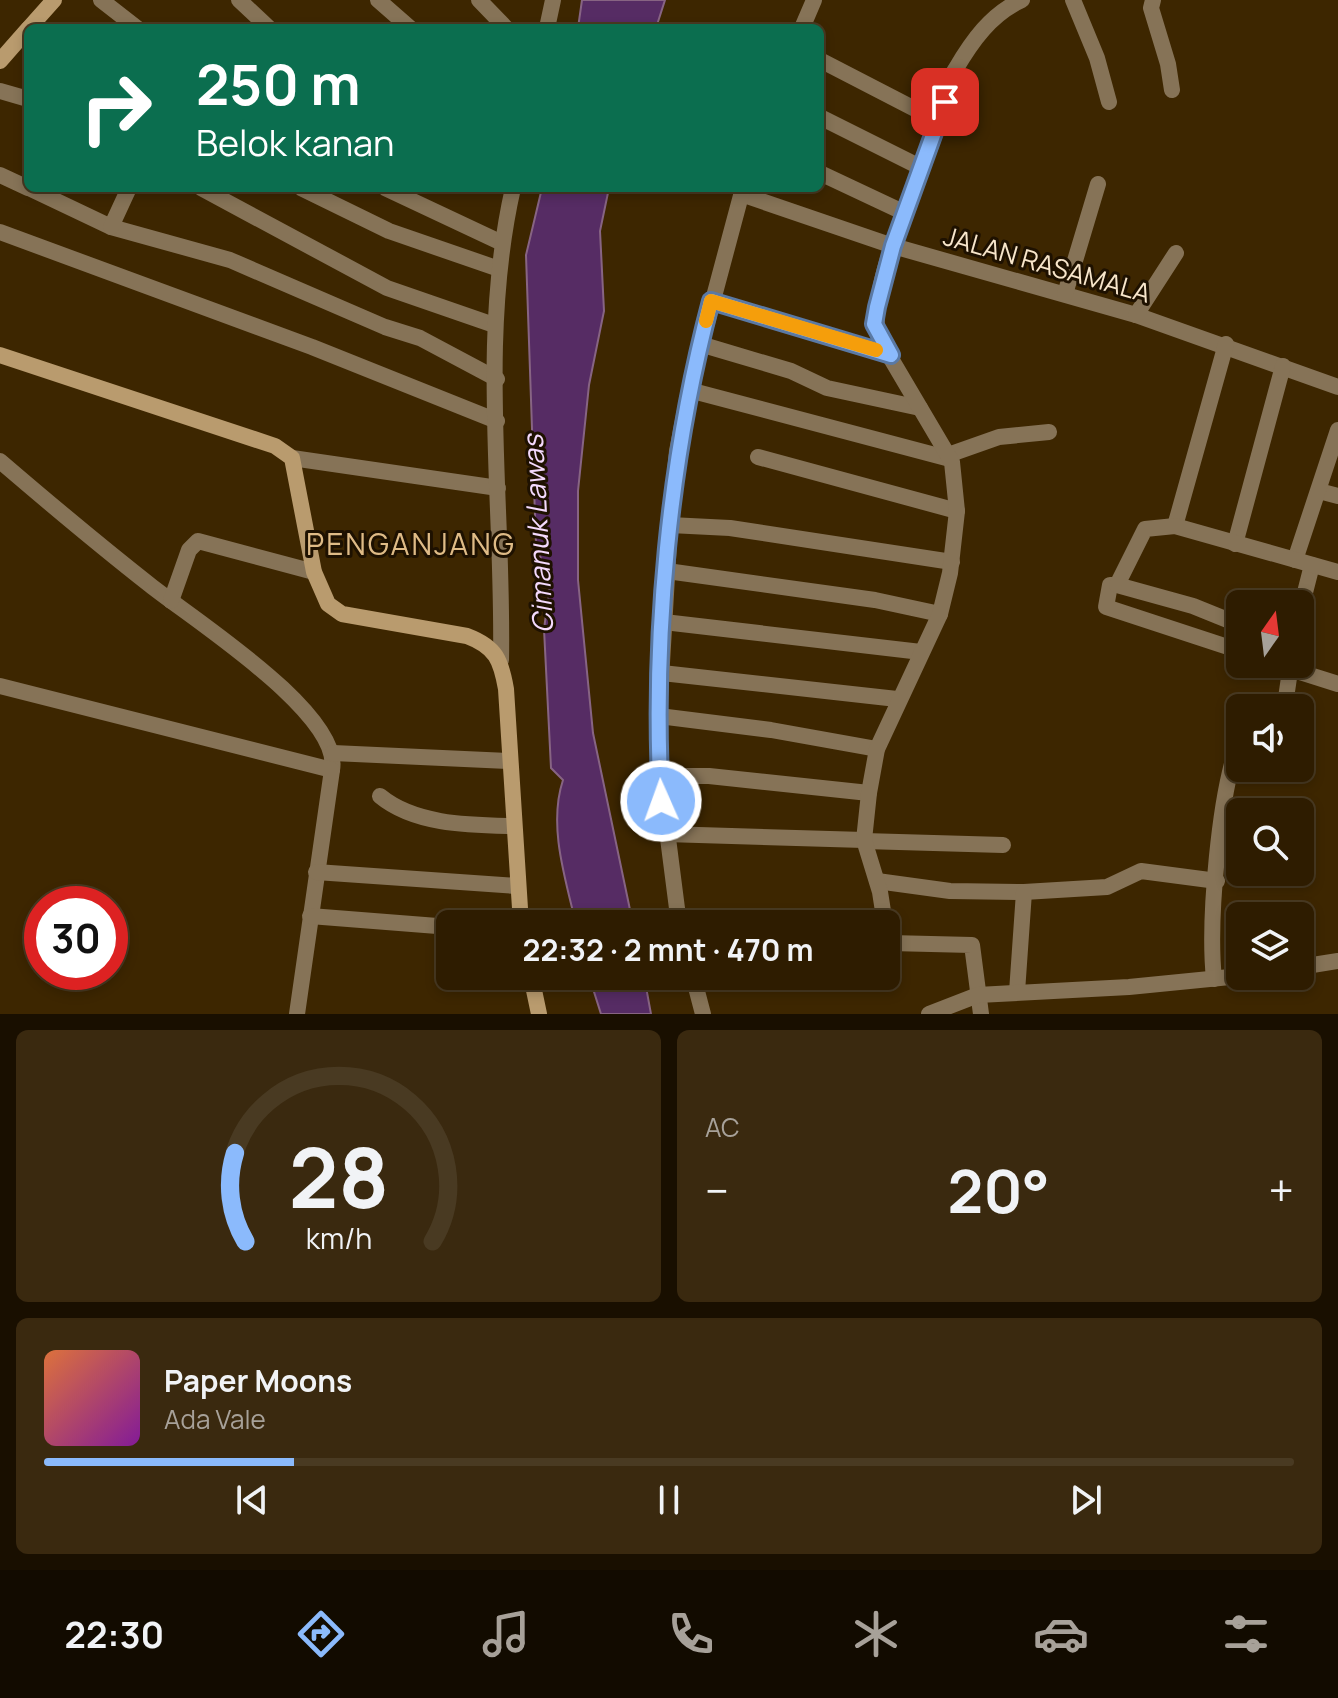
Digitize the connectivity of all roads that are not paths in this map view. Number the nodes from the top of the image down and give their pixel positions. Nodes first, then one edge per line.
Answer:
1 (54, 0) edge
2 (101, 0) edge
3 (239, 0) edge
4 (378, 0) edge
5 (479, 0) edge
6 (553, 0) edge
7 (814, 0) edge
8 (1022, 0) edge
9 (1073, 0) edge
10 (1153, 0) edge
11 (994, 6) edge
12 (33, 24) edge
13 (132, 24) edge
14 (265, 24) edge
15 (405, 24) edge
16 (502, 24) edge
17 (548, 24) edge
18 (804, 24) edge
19 (24, 35) edge
20 (0, 61) edge
21 (824, 62) edge
22 (1172, 90) dead end
23 (0, 91) edge
24 (24, 98) edge
25 (1109, 102) dead end
26 (824, 119) edge
27 (940, 122) junction
28 (922, 168) junction
29 (0, 175) edge
30 (824, 175) edge
31 (1098, 184) dead end
32 (24, 186) edge
33 (37, 192) edge
34 (127, 192) edge
35 (208, 192) edge
36 (309, 192) edge
37 (394, 192) edge
38 (512, 192) edge
39 (742, 192) edge
40 (745, 192) edge
41 (905, 213) junction
42 (111, 227) junction
43 (0, 232) edge
44 (502, 243) junction
45 (893, 246) junction
46 (1176, 253) dead end
47 (499, 269) junction
48 (1065, 294) junction
49 (711, 301) junction
50 (1136, 315) junction
51 (494, 325) junction
52 (700, 344) junction
53 (1226, 344) junction
54 (0, 355) edge
55 (891, 355) junction
56 (1283, 366) junction
57 (497, 379) junction
58 (1338, 387) edge
59 (689, 390) junction
60 (920, 408) junction
61 (497, 421) junction
62 (1338, 430) edge
63 (1049, 432) dead end
64 (758, 457) dead end
65 (949, 457) junction
66 (292, 458) junction
67 (0, 461) edge
68 (498, 488) junction
69 (1319, 491) junction
70 (1338, 496) edge
71 (957, 511) junction
72 (670, 525) junction
73 (1175, 526) junction
74 (1235, 544) junction
75 (1295, 560) junction
76 (952, 562) junction
77 (1312, 565) junction
78 (667, 571) junction
79 (314, 572) junction
80 (1338, 572) edge
81 (1117, 585) junction
82 (1306, 590) edge
83 (171, 601) junction
84 (1193, 606) junction
85 (940, 614) junction
86 (1226, 619) edge
87 (664, 622) junction
88 (1170, 626) junction
89 (1226, 646) edge
90 (921, 652) junction
91 (501, 660) junction
92 (662, 673) junction
93 (1314, 676) edge
94 (1338, 684) edge
95 (0, 686) edge
96 (897, 699) junction
97 (659, 716) junction
98 (877, 749) junction
99 (333, 761) junction
100 (508, 764) junction
101 (660, 776) junction
102 (1228, 782) edge
103 (869, 793) junction
104 (380, 796) dead end
105 (513, 826) junction
106 (666, 834) junction
107 (864, 840) junction
108 (1003, 845) dead end
109 (316, 872) junction
110 (877, 881) junction
111 (1217, 881) junction
112 (517, 886) junction
113 (1024, 892) junction
114 (520, 910) edge
115 (677, 910) edge
116 (882, 910) edge
117 (310, 916) junction
118 (436, 926) edge
119 (900, 936) edge
120 (1338, 961) edge
121 (1314, 965) edge
122 (1226, 978) edge
123 (1214, 979) junction
124 (534, 990) edge
125 (697, 990) edge
126 (1017, 992) junction
127 (978, 995) junction
128 (297, 1014) edge
129 (539, 1014) edge
130 (703, 1014) edge
131 (929, 1014) edge
132 (981, 1014) edge

1 - 12 street
2 - 13 street
3 - 14 street
4 - 15 street
5 - 16 street
6 - 17 street
7 - 18 street
8 - 11 street
9 - 25 street
10 - 22 street
11 - 27 street
19 - 20 street
21 - 27 street
23 - 24 street
26 - 28 street
27 - 28 street
28 - 41 street
29 - 32 street
30 - 41 street
31 - 48 street
33 - 42 street
34 - 42 street
35 - 51 street
36 - 47 street
37 - 44 street
38 - 44 street
39 - 49 street
40 - 45 street, JALAN RASAMALA
41 - 45 street
42 - 57 street
43 - 61 street
44 - 47 street
45 - 48 street, JALAN RASAMALA
45 - 55 street
46 - 50 street
47 - 51 street
48 - 50 street, JALAN RASAMALA
49 - 52 street
49 - 55 street
50 - 53 street, JALAN RASAMALA
51 - 57 street
52 - 59 street
52 - 60 street
53 - 56 street, JALAN RASAMALA
53 - 73 street
54 - 66 street
55 - 60 street
56 - 58 street, JALAN RASAMALA
56 - 74 street
57 - 61 street
59 - 65 street
59 - 72 street
60 - 65 street
61 - 68 street
62 - 69 street
63 - 65 street
64 - 71 street
65 - 71 street
66 - 68 street
66 - 79 street
67 - 83 street
68 - 91 street
69 - 70 street
69 - 75 street
71 - 76 street
72 - 76 street
72 - 78 street
73 - 74 street
73 - 81 street
74 - 75 street
75 - 77 street
76 - 85 street
77 - 80 street
77 - 82 street
78 - 85 street
78 - 87 street
79 - 83 street
79 - 91 street
81 - 84 street
81 - 88 street
83 - 99 street
84 - 86 street
84 - 88 street
85 - 90 street
87 - 90 street
87 - 92 street
88 - 89 street
90 - 96 street
91 - 100 street
92 - 96 street
92 - 97 street
93 - 94 street
95 - 99 street
96 - 98 street
97 - 98 street
97 - 101 street
98 - 103 street
99 - 100 street
99 - 109 street
100 - 105 street
101 - 103 street
101 - 106 street
102 - 111 street
103 - 107 street
104 - 105 street
105 - 112 street
106 - 107 street
106 - 115 street
107 - 108 street
107 - 110 street
109 - 112 street
109 - 117 street
110 - 113 street
110 - 116 street
111 - 113 street
111 - 123 street
112 - 114 street
113 - 126 street
117 - 118 street
117 - 128 street
119 - 127 street
120 - 121 street
122 - 123 street
123 - 126 street
124 - 129 street
125 - 130 street
126 - 127 street
127 - 131 street
127 - 132 street

